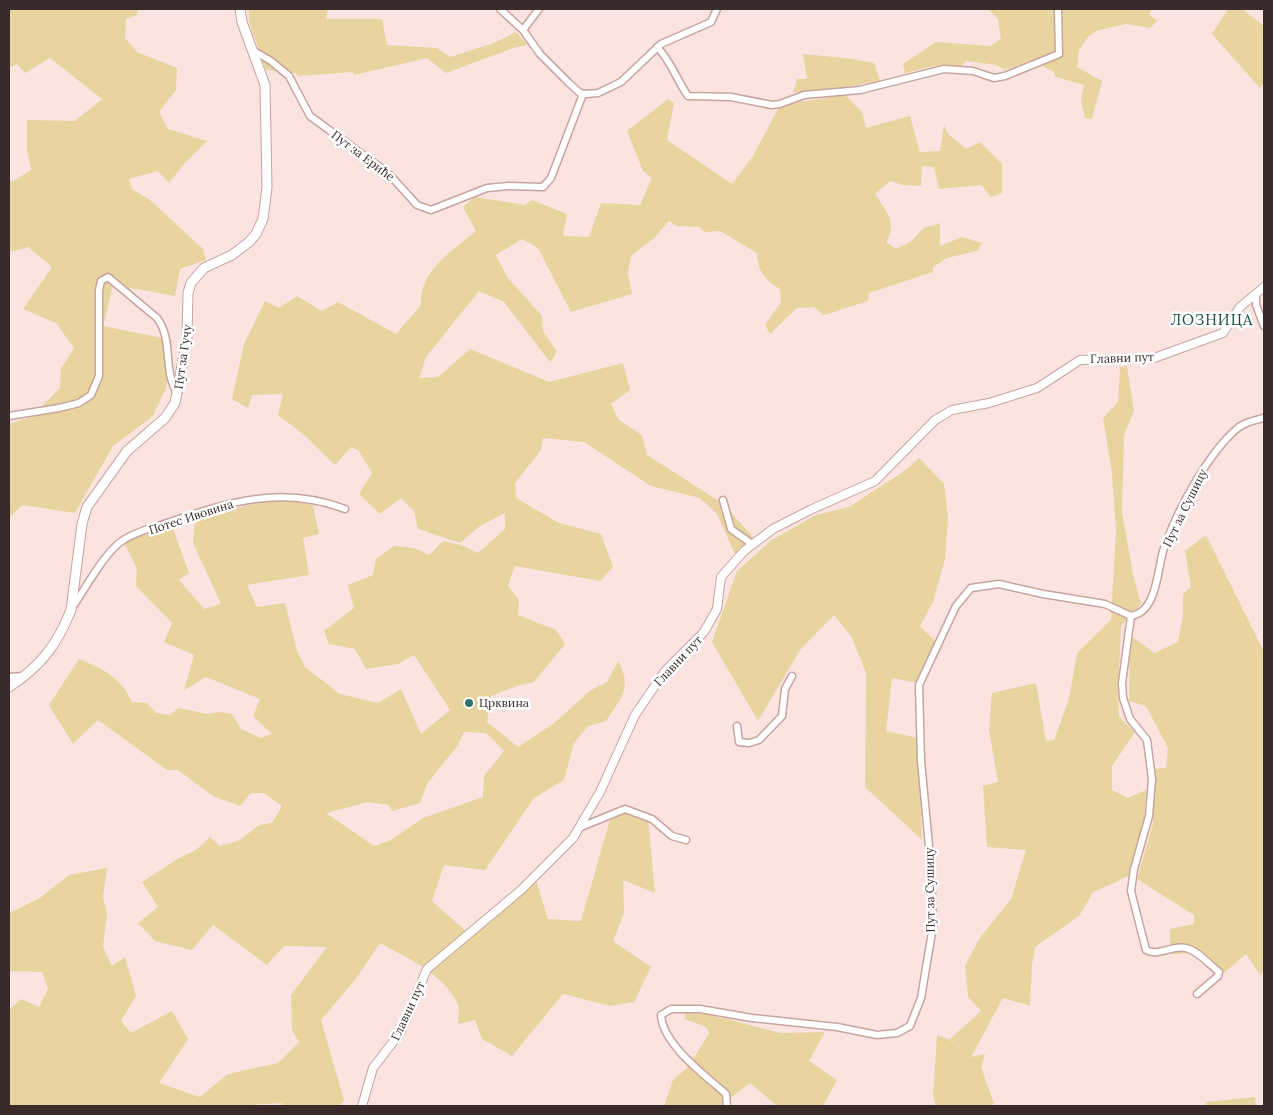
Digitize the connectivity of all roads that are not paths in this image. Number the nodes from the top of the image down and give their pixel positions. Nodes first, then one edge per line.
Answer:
1 (240, 9) edge
2 (500, 9) edge
3 (539, 9) edge
4 (717, 9) edge
5 (1058, 9) edge
6 (523, 30) junction
7 (657, 47) junction
8 (252, 50) junction
9 (584, 94) junction
10 (1264, 287) edge
11 (1256, 295) junction
12 (1264, 326) edge
13 (178, 394) junction
14 (9, 416) edge
15 (1264, 418) edge
16 (723, 500) dead end
17 (345, 509) dead end
18 (752, 544) junction
19 (71, 610) junction
20 (1131, 616) junction
21 (27, 675) junction
22 (792, 676) dead end
23 (9, 677) edge
24 (9, 687) edge
25 (737, 726) dead end
26 (581, 827) junction
27 (686, 840) dead end
28 (1197, 994) dead end
29 (362, 1106) edge
30 (727, 1106) edge

1 - 8 main road, Пут за Гучу
2 - 6 street
3 - 6 street
4 - 7 street
5 - 7 street
6 - 9 street
7 - 9 street
8 - 9 street, Пут за Ериће
8 - 13 main road, Пут за Гучу
10 - 11 street, Главни пут
11 - 12 street
11 - 18 street, Главни пут
13 - 14 street
13 - 19 main road, Пут за Гучу
15 - 20 street, Пут за Сушицу
16 - 18 street
17 - 19 street, Потес Ивовина
18 - 26 street, Главни пут
19 - 21 main road, Пут за Гучу
20 - 28 street
20 - 30 street, Пут за Сушицу
21 - 23 street
21 - 24 main road, Пут за Гучу
22 - 25 street
26 - 27 street
26 - 29 street, Главни пут

